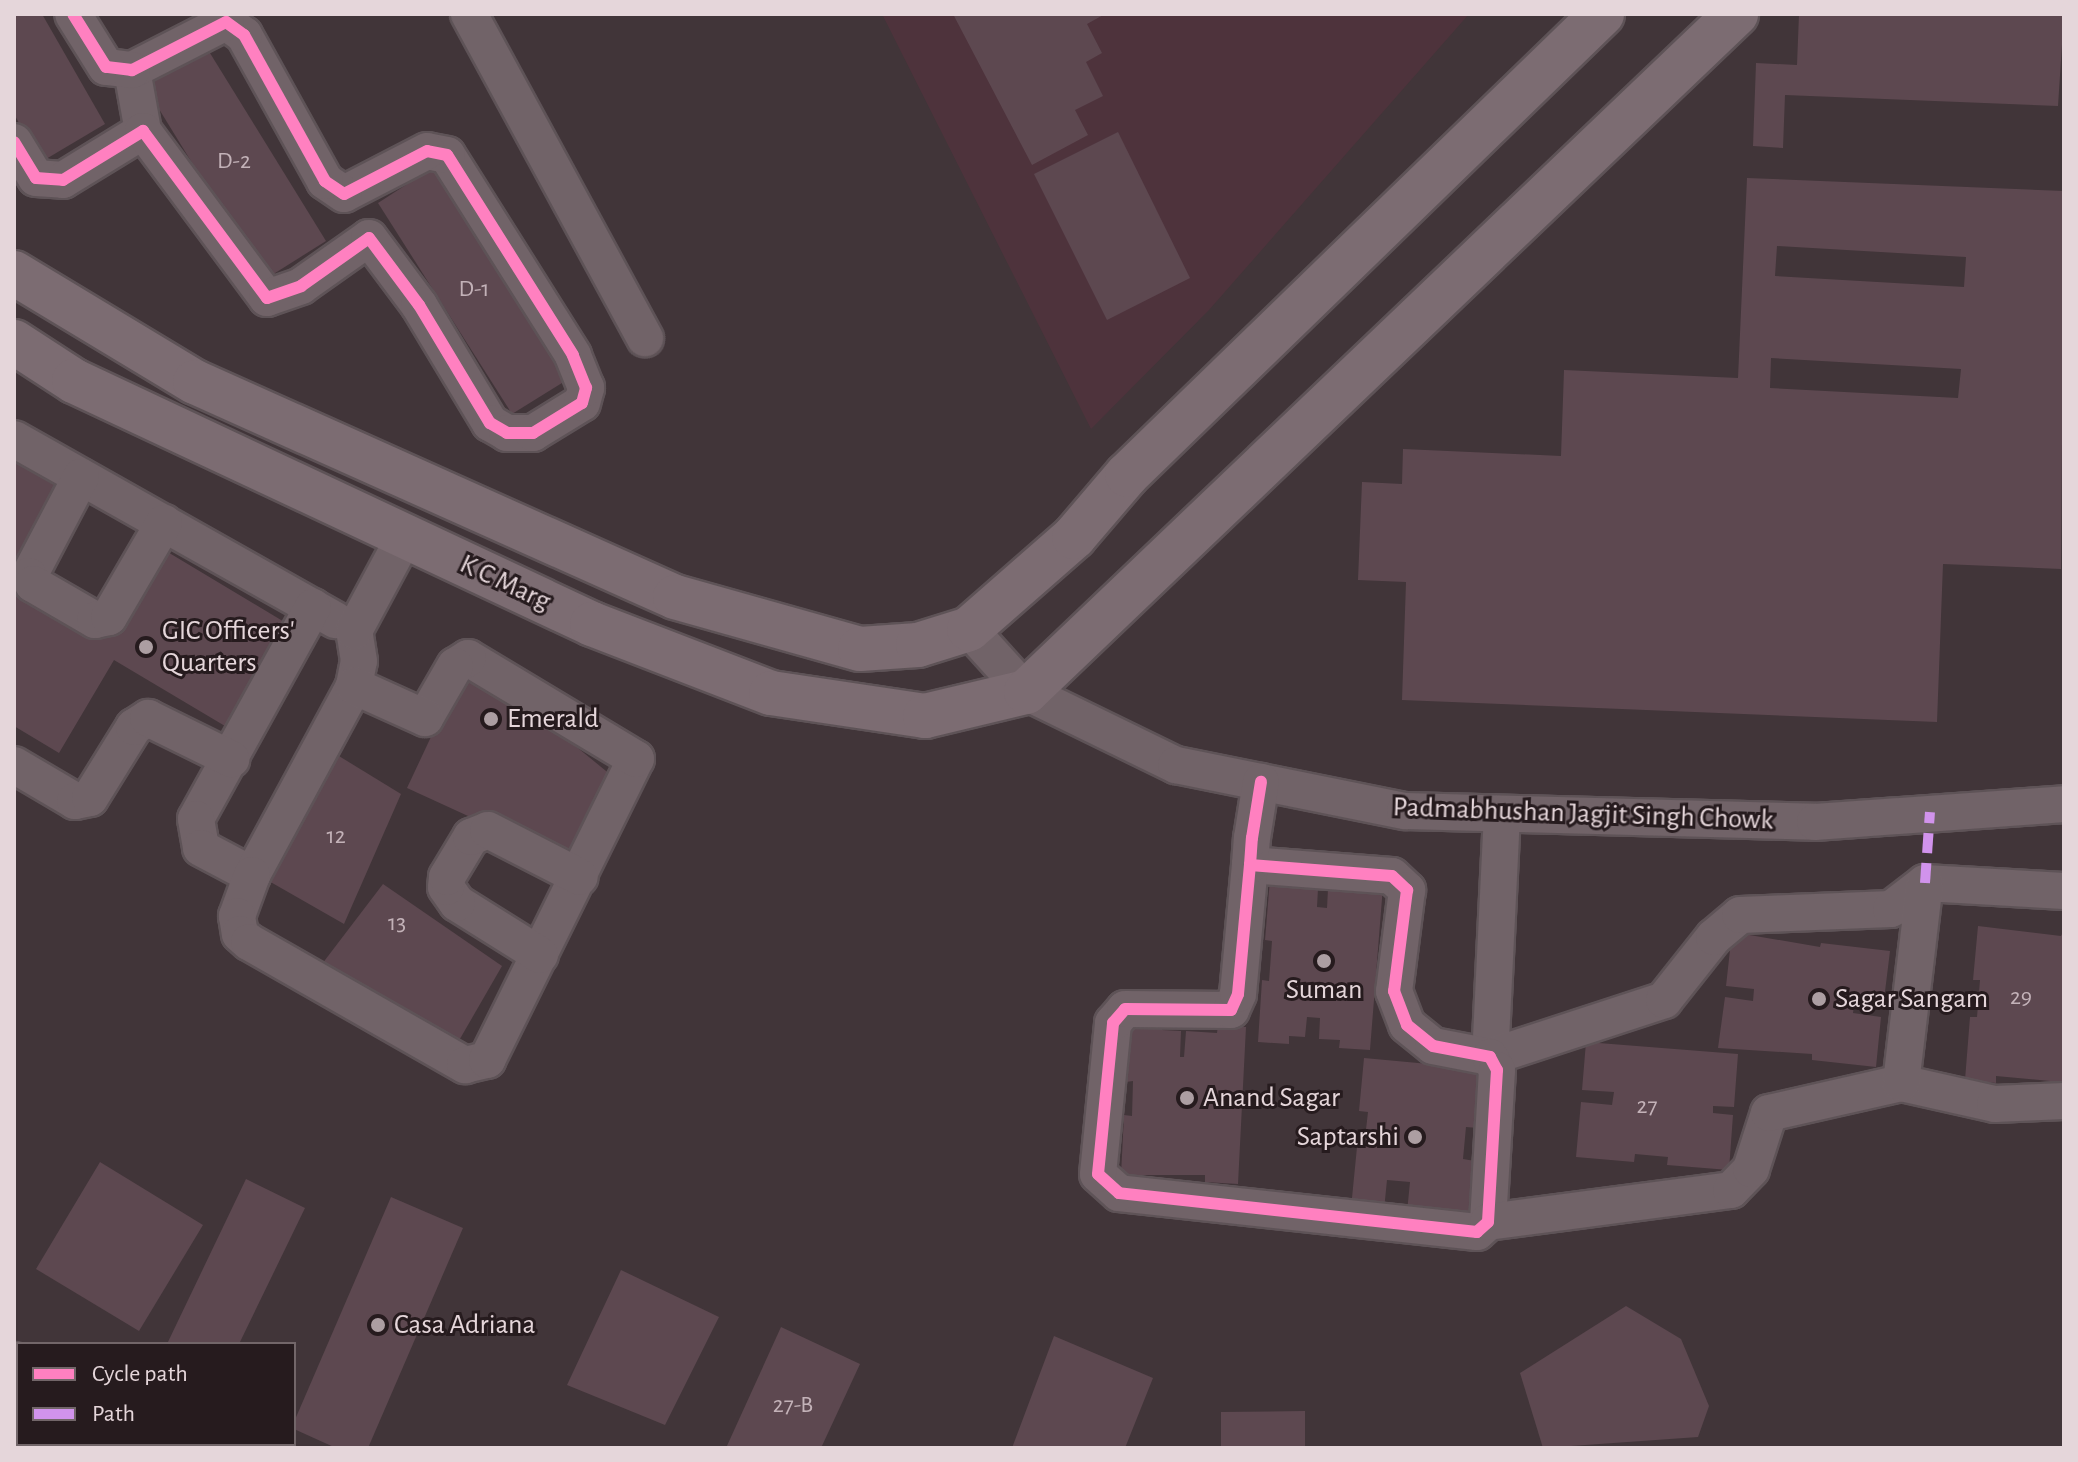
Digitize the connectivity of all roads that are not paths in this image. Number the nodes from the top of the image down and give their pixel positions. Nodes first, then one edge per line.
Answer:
1 (73, 14) edge
2 (469, 14) edge
3 (1602, 14) edge
4 (1736, 14) edge
5 (132, 70) junction
6 (143, 131) junction
7 (14, 142) edge
8 (344, 194) junction
9 (369, 238) junction
10 (14, 273) edge
11 (645, 338) dead end
12 (14, 342) edge
13 (14, 439) edge
14 (81, 477) junction
15 (164, 523) junction
16 (405, 536) junction
17 (675, 597) junction
18 (313, 607) junction
19 (969, 629) junction
20 (354, 631) junction
21 (652, 648) junction
22 (354, 686) junction
23 (1026, 692) junction
24 (231, 759) junction
25 (14, 765) edge
26 (1261, 782) junction
27 (2064, 804) edge
28 (1502, 814) junction
29 (1250, 865) junction
30 (252, 875) junction
31 (580, 877) junction
32 (1925, 883) junction
33 (2064, 891) edge
34 (540, 955) junction
35 (1490, 1057) junction
36 (1901, 1083) junction
37 (2064, 1101) edge
38 (1488, 1222) junction

1 - 5 street
2 - 11 street
3 - 19 main road
4 - 23 main road
5 - 6 street
5 - 8 street
6 - 7 street
6 - 9 street
8 - 9 street
8 - 9 street
10 - 17 main road, K C Marg
12 - 16 main road, K C Marg
13 - 14 street
14 - 15 street
14 - 15 street
15 - 18 street
16 - 20 street
16 - 21 main road, K C Marg
17 - 19 main road, K C Marg
17 - 21 main road
18 - 20 street
18 - 24 street
19 - 23 street
20 - 22 street
21 - 23 main road, K C Marg
22 - 30 street
22 - 31 street
23 - 26 street, Padmabhushan Jagjit Singh Chowk
24 - 25 street
24 - 30 street
26 - 28 street, Padmabhushan Jagjit Singh Chowk
26 - 29 street
27 - 28 street, Padmabhushan Jagjit Singh Chowk
28 - 35 street
29 - 35 street
29 - 38 street
30 - 34 street
31 - 34 street
31 - 34 street
32 - 33 street
32 - 35 street
32 - 36 street
35 - 38 street
36 - 37 street
36 - 38 street

